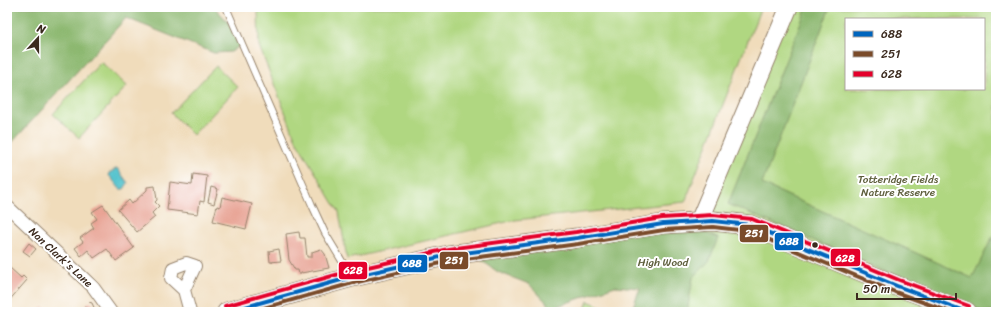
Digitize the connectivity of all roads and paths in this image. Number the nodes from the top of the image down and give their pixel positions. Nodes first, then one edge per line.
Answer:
1 (226, 7) edge
2 (789, 7) edge
3 (7, 206) edge
4 (699, 221) junction
5 (352, 277) junction
6 (184, 290) dead end
7 (111, 312) edge
8 (190, 312) edge
9 (227, 312) edge
10 (967, 312) edge

1 - 5 lane
2 - 4 main road
3 - 7 street, Nan Clark's Lane
4 - 5 main road
4 - 10 main road
5 - 9 main road
6 - 8 street

